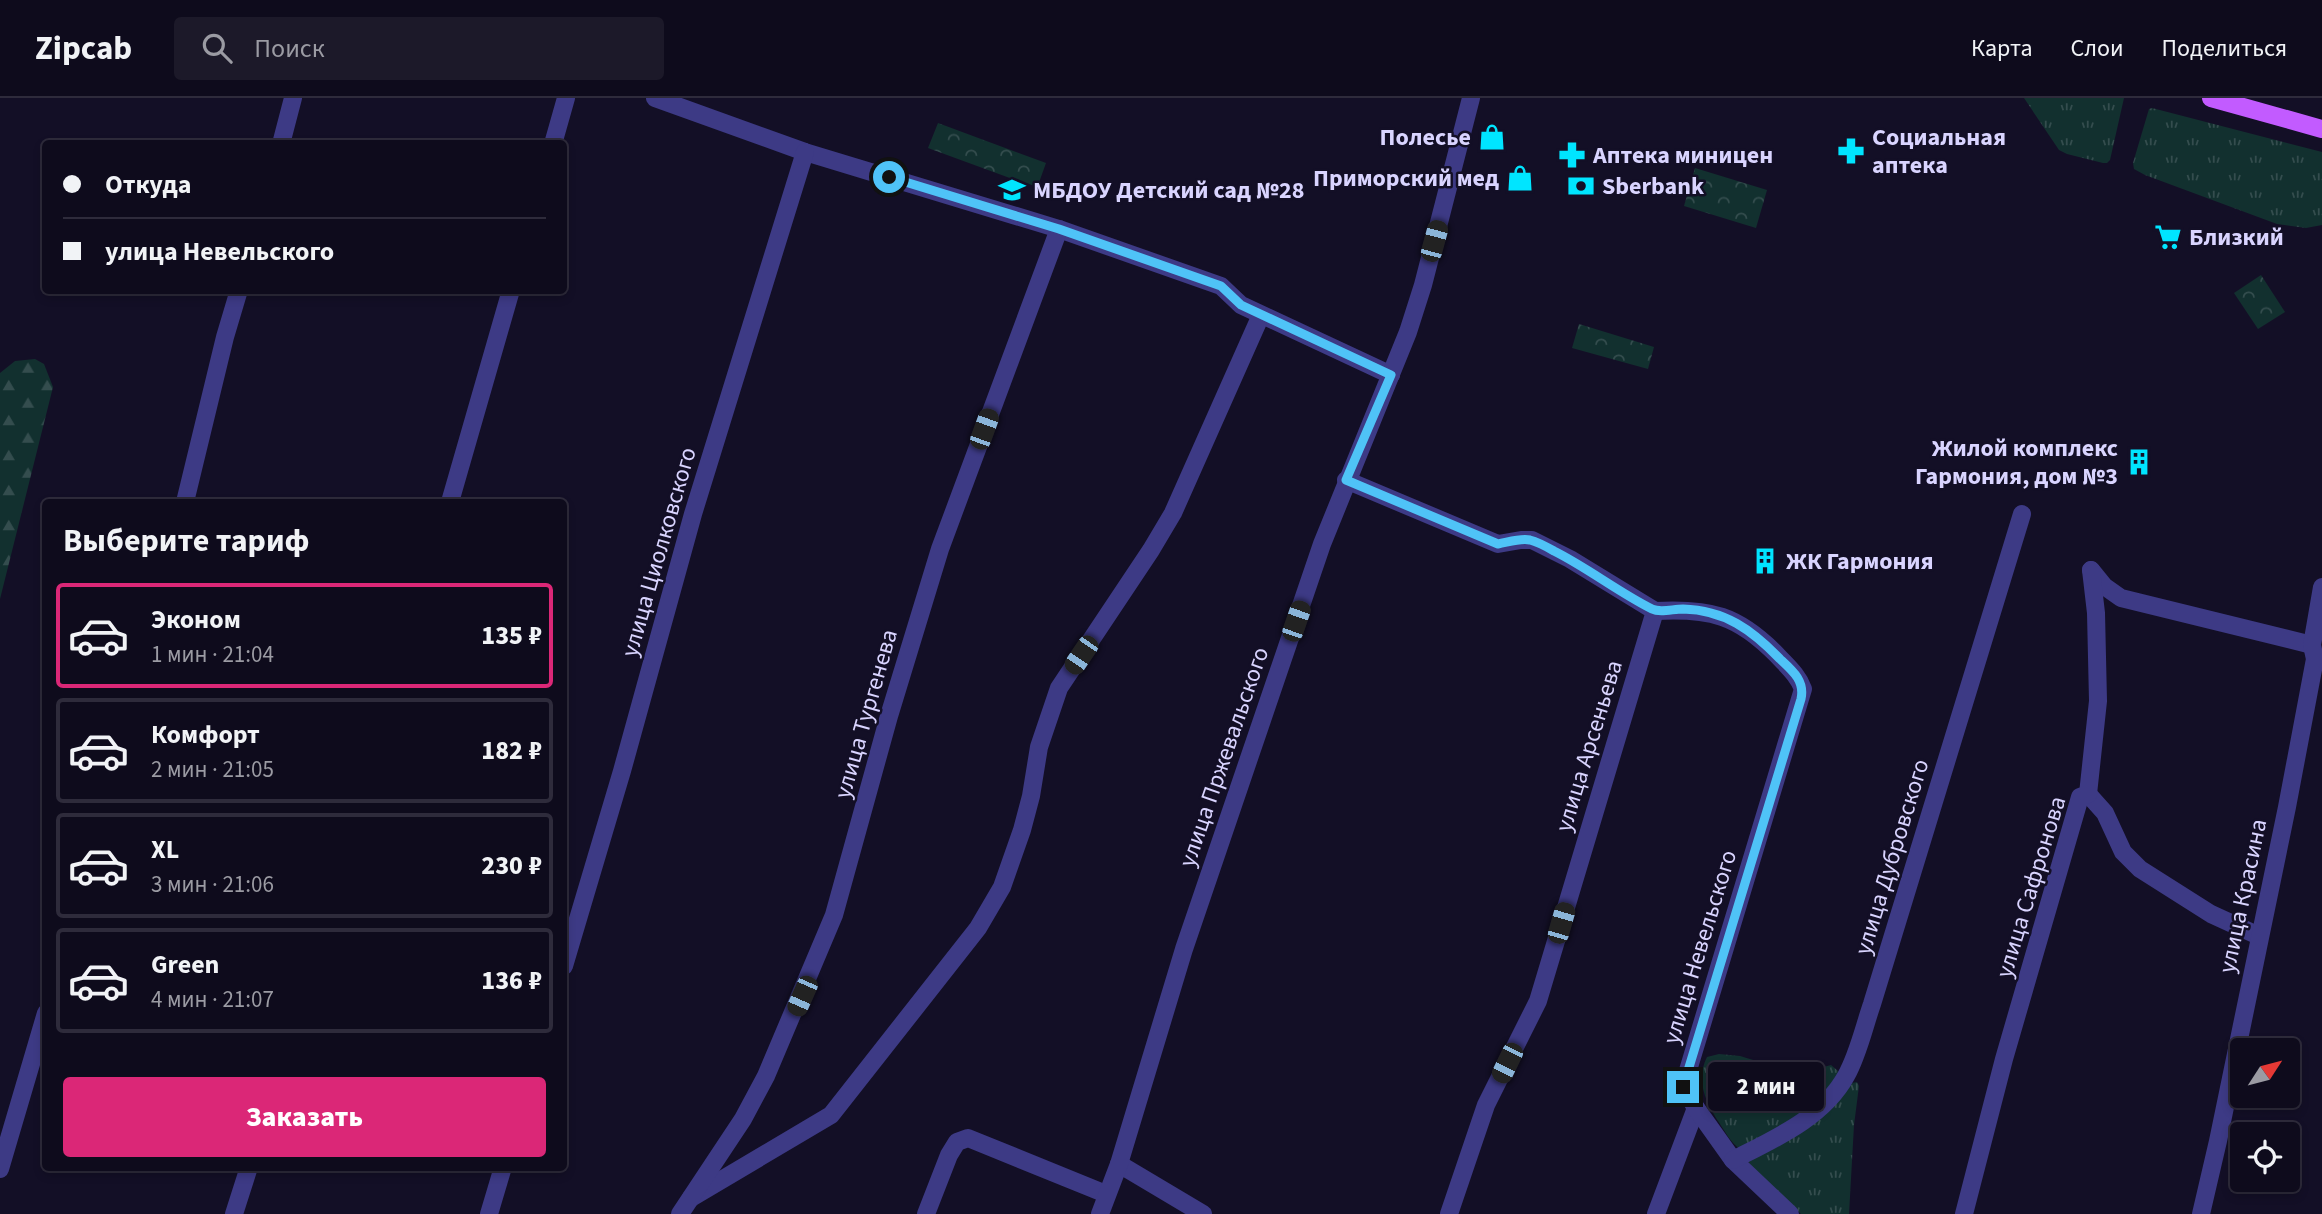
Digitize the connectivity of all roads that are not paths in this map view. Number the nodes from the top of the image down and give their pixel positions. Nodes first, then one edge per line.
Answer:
1 (293, 98) edge
2 (566, 98) edge
3 (654, 98) edge
4 (1471, 98) edge
5 (2211, 98) edge
6 (2322, 129) edge
7 (282, 140) edge
8 (554, 140) edge
9 (805, 152) junction
10 (1059, 229) junction
11 (238, 294) edge
12 (510, 294) edge
13 (1261, 315) junction
14 (1391, 375) junction
15 (1346, 480) junction
16 (186, 499) edge
17 (451, 499) edge
18 (2022, 514) dead end
19 (2322, 587) edge
20 (1655, 611) junction
21 (2316, 655) edge
22 (2088, 794) junction
23 (2259, 936) junction
24 (567, 956) edge
25 (42, 1027) edge
26 (1696, 1108) junction
27 (1733, 1160) junction
28 (1119, 1164) junction
29 (0, 1170) edge
30 (248, 1171) edge
31 (502, 1171) edge
32 (1106, 1194) junction
33 (691, 1198) junction
34 (234, 1214) edge
35 (489, 1214) edge
36 (680, 1214) edge
37 (926, 1214) edge
38 (1100, 1214) edge
39 (1203, 1214) edge
40 (1449, 1214) edge
41 (1656, 1214) edge
42 (1790, 1214) edge
43 (1964, 1214) edge
44 (2201, 1214) edge

1 - 7 street
2 - 8 street
3 - 9 street
4 - 14 street, улица Пржевальского
5 - 6 main road
9 - 10 street
9 - 24 street, улица Циолковского
10 - 13 street
10 - 33 street, улица Тургенева
11 - 16 street
12 - 17 street
13 - 14 street
13 - 33 street
14 - 15 street, улица Пржевальского
15 - 20 street
15 - 28 street, улица Пржевальского
18 - 27 street, улица Дубровского
19 - 21 street, улица Красина
20 - 26 street, улица Невельского
20 - 40 street, улица Арсеньева
21 - 22 street, улица Сафронова
21 - 23 street, улица Красина
22 - 23 street
22 - 43 street, улица Сафронова
23 - 44 street, улица Красина
25 - 29 street
26 - 27 street, улица Невельского
26 - 41 street
27 - 42 street, улица Невельского
28 - 32 street, улица Пржевальского
28 - 39 street
30 - 34 street
31 - 35 street
32 - 37 street
32 - 38 street, улица Пржевальского
33 - 36 street, улица Тургенева

